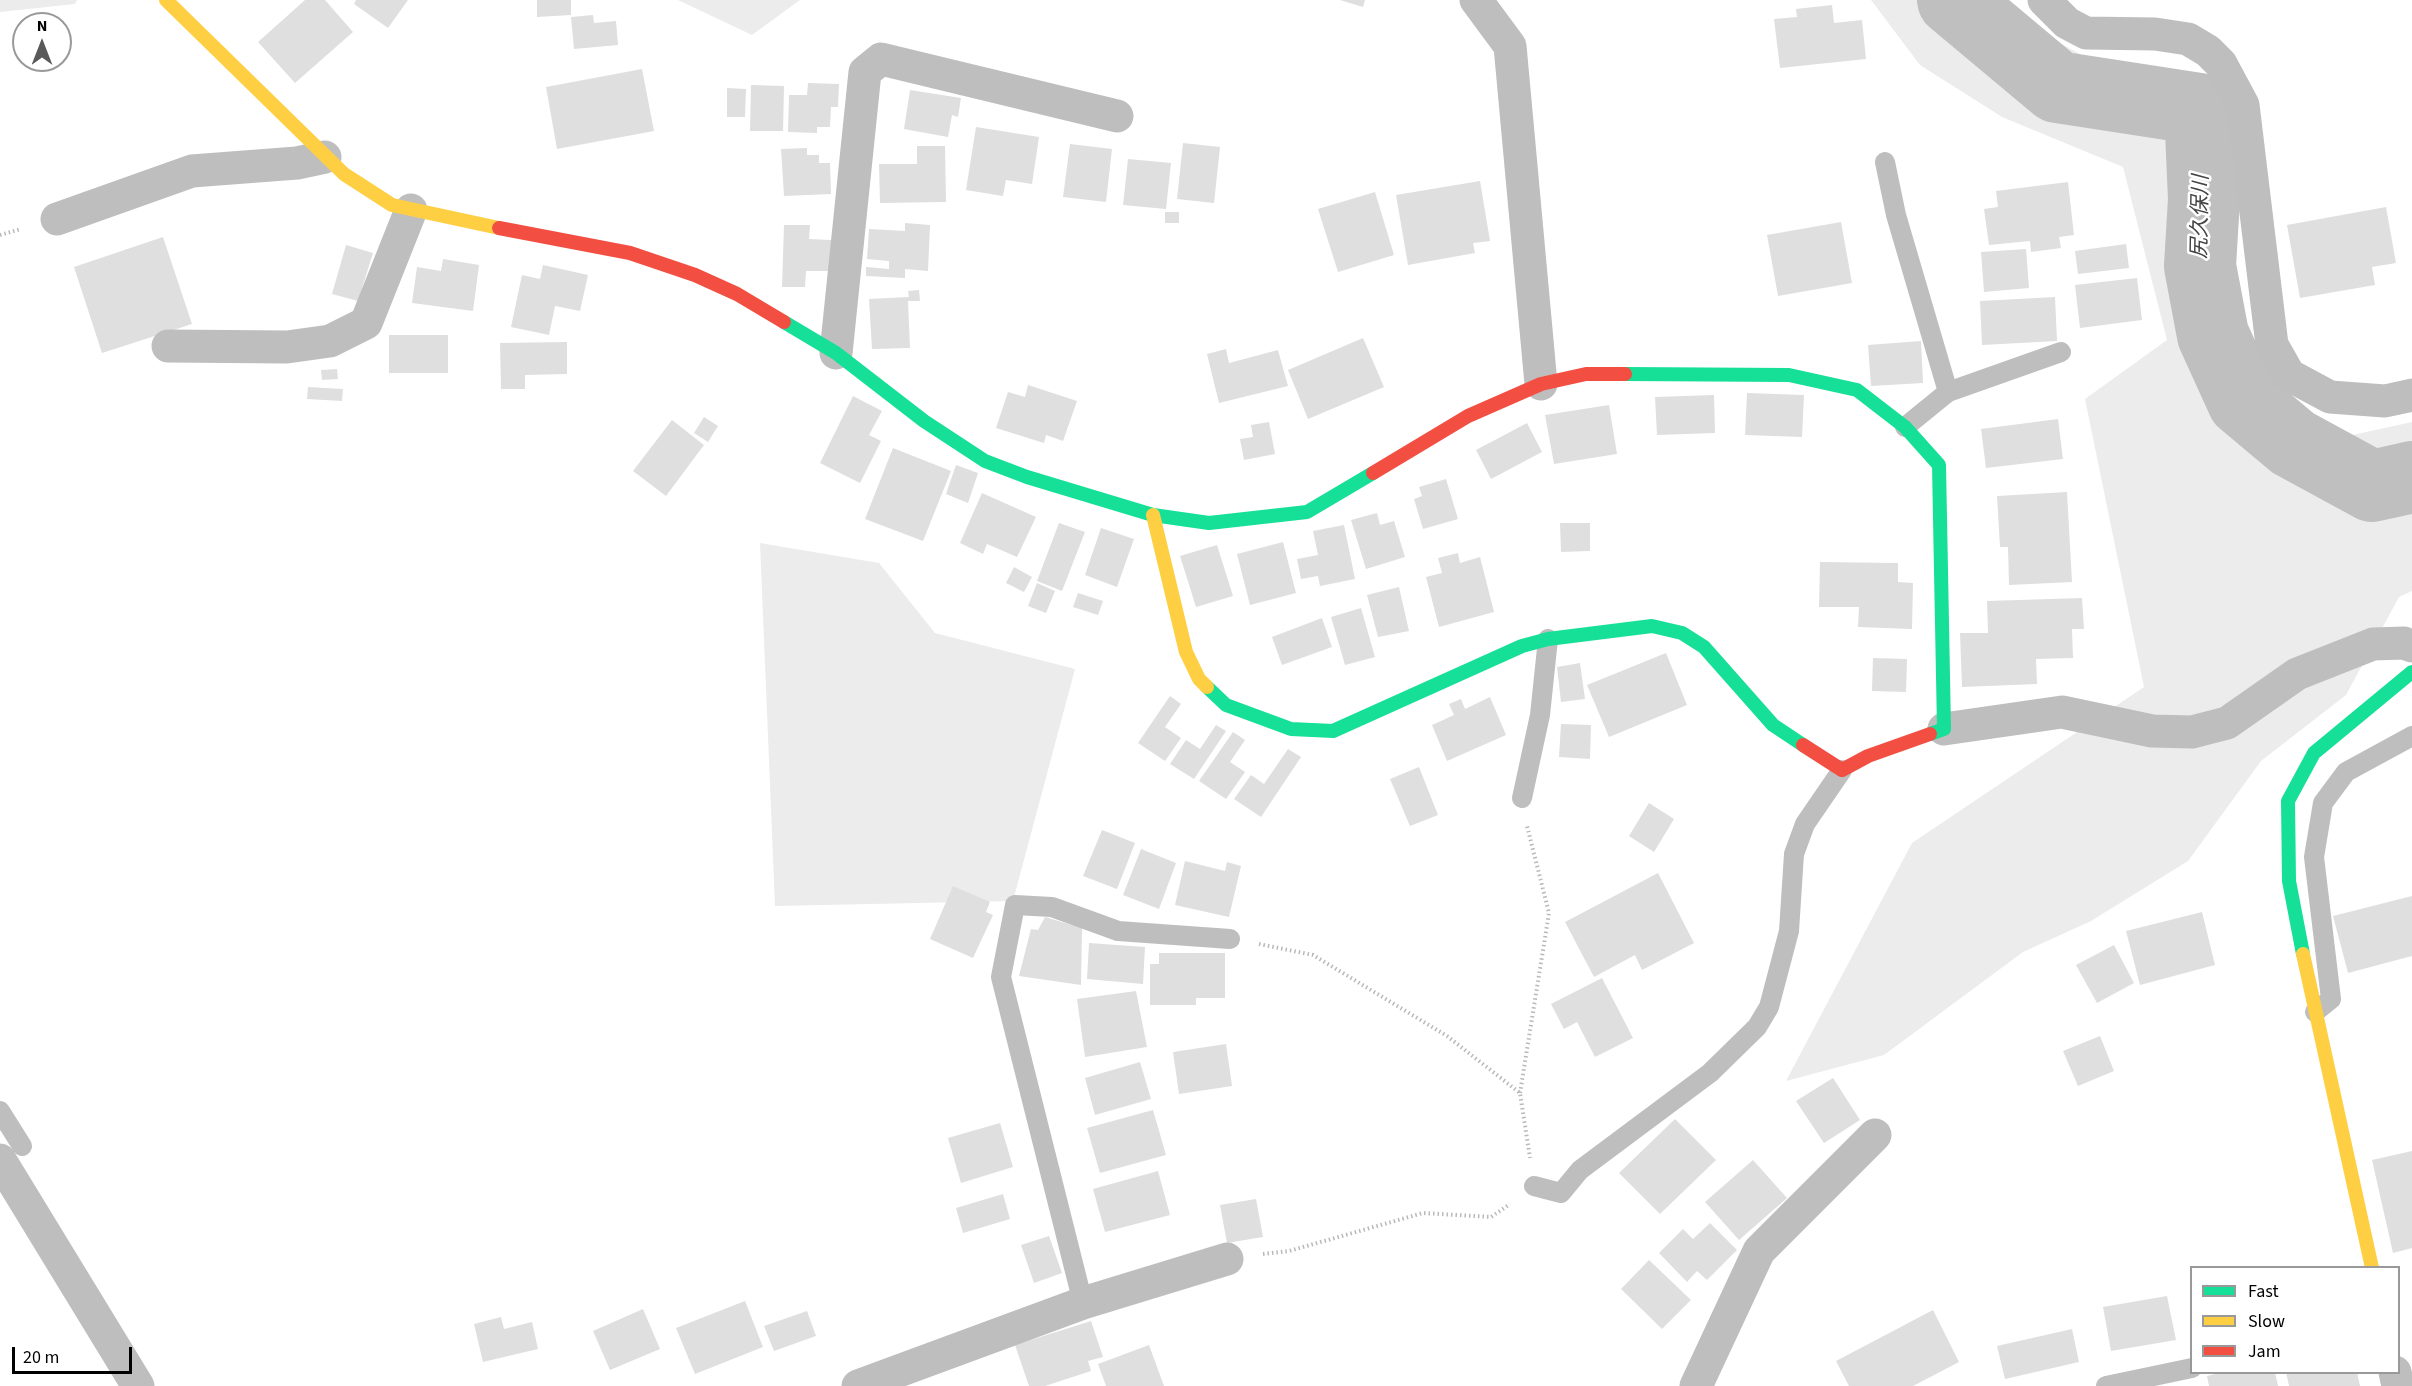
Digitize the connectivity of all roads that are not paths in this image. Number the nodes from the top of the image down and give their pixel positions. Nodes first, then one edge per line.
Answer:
1 (166, 0) edge
2 (1476, 0) edge
3 (2044, 0) edge
4 (1117, 116) dead end
5 (325, 157) junction
6 (1885, 162) dead end
7 (411, 210) junction
8 (57, 219) dead end
9 (168, 346) dead end
10 (2061, 352) dead end
11 (836, 353) junction
12 (1541, 384) junction
13 (1948, 392) junction
14 (2412, 395) edge
15 (1905, 427) junction
16 (1153, 515) junction
17 (1548, 639) junction
18 (2412, 646) edge
19 (2412, 672) edge
20 (1944, 729) junction
21 (2412, 736) edge
22 (1842, 770) junction
23 (1522, 798) road end
24 (1230, 939) road end
25 (2315, 1012) junction
26 (0, 1111) edge
27 (1875, 1135) dead end
28 (11, 1153) edge
29 (1534, 1186) road end
30 (1227, 1259) road end
31 (2372, 1266) edge
32 (1083, 1303) junction
33 (2190, 1368) edge
34 (138, 1386) edge
35 (858, 1386) edge
36 (1696, 1386) edge
37 (2106, 1386) edge

1 - 5 street
2 - 12 street
3 - 14 street
4 - 11 street
5 - 7 street
5 - 8 street
6 - 13 lane
7 - 9 street
7 - 11 street
10 - 13 lane
11 - 16 street
12 - 15 street
12 - 16 street
13 - 15 lane
15 - 20 street
16 - 17 street
17 - 22 street
17 - 23 lane
18 - 20 street
19 - 25 street
20 - 22 street
21 - 25 lane
22 - 29 lane
24 - 32 lane
25 - 31 street
26 - 28 lane
27 - 36 street
28 - 34 street
30 - 32 street
32 - 35 street
33 - 37 lane

